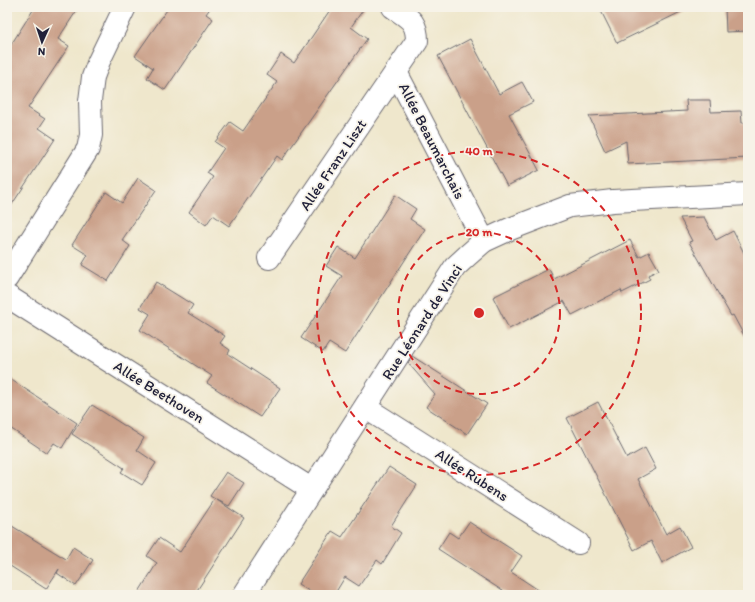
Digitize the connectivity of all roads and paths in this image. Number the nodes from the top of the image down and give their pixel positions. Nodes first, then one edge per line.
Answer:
1 (126, 7) edge
2 (393, 7) edge
3 (396, 72) junction
4 (748, 194) edge
5 (484, 241) junction
6 (269, 258) dead end
7 (7, 278) edge
8 (7, 296) edge
9 (366, 408) junction
10 (311, 489) junction
11 (578, 543) dead end
12 (244, 595) edge

1 - 7 street
2 - 3 street, Allée Beaumarchais
3 - 5 street, Allée Beaumarchais
3 - 6 street, Allée Franz Liszt
4 - 5 street, Rue Léonard de Vinci
5 - 9 street, Rue Léonard de Vinci
8 - 10 street, Allée Beethoven
9 - 10 street, Rue Léonard de Vinci
9 - 11 street, Allée Rubens
10 - 12 street, Rue Léonard de Vinci

